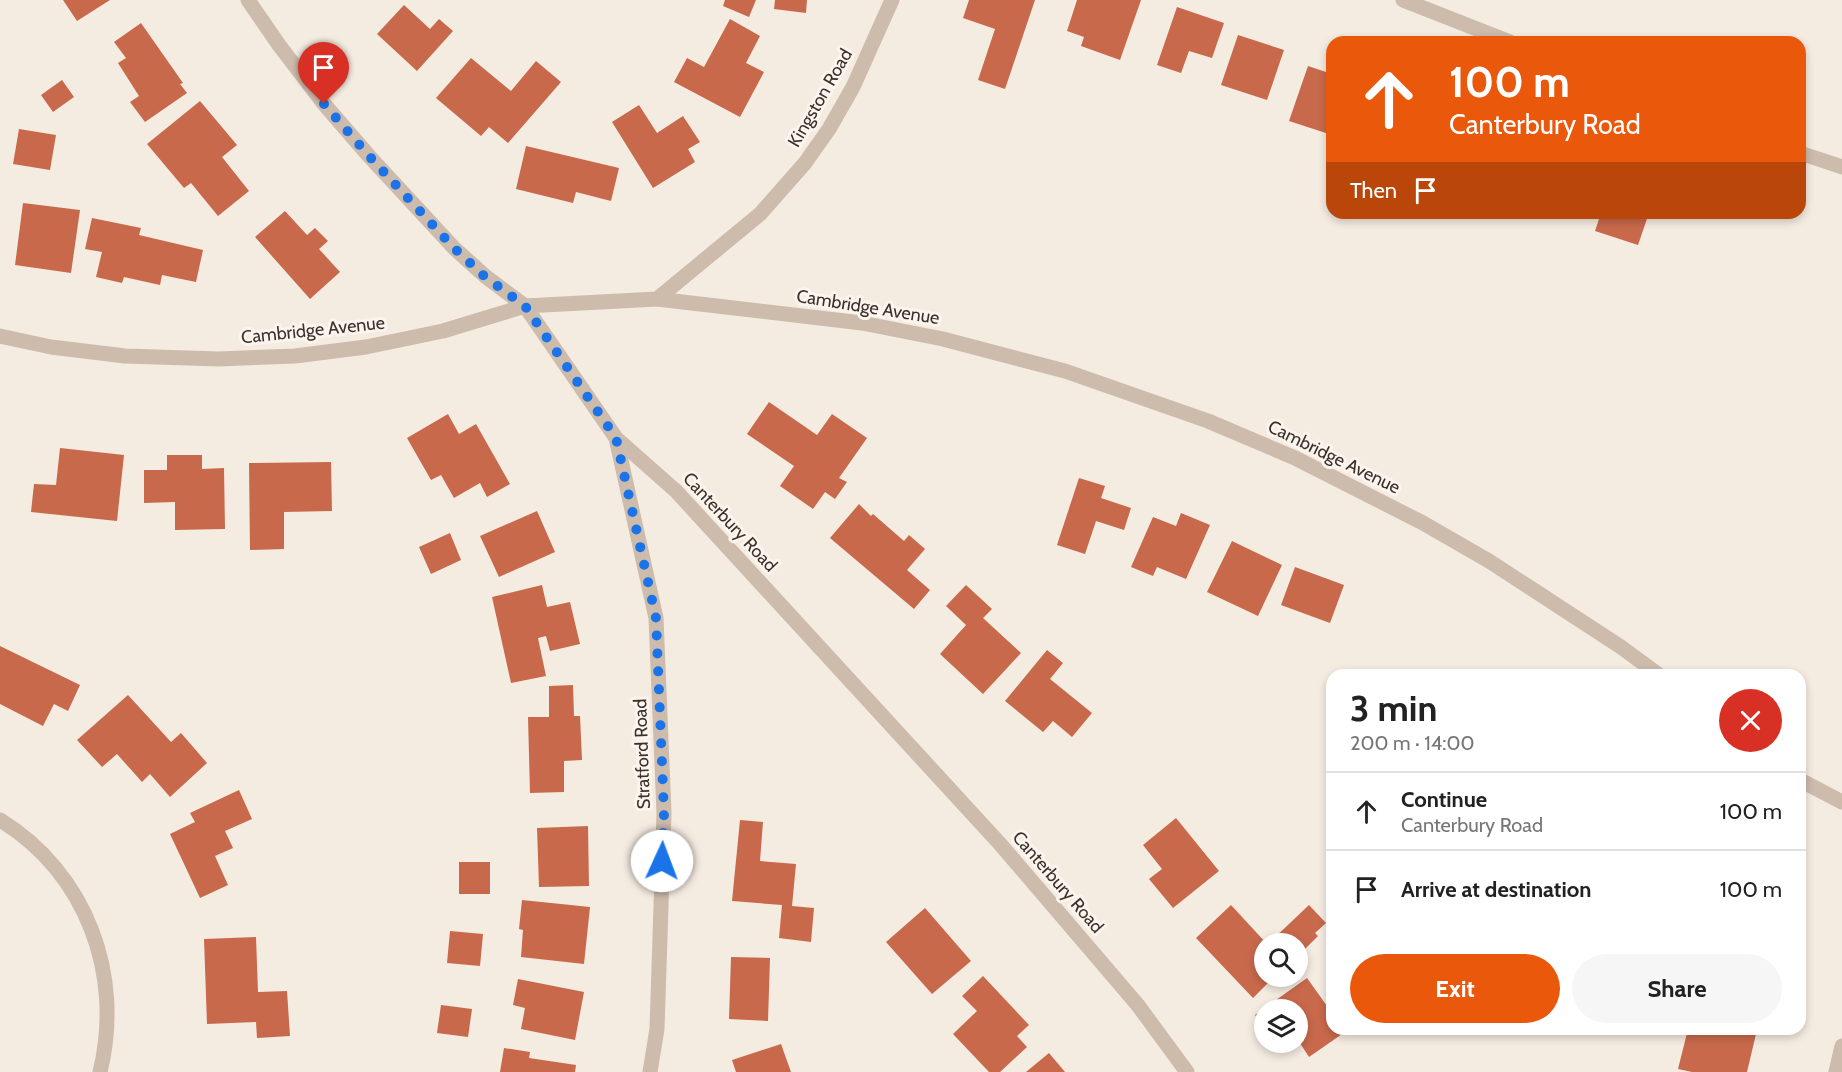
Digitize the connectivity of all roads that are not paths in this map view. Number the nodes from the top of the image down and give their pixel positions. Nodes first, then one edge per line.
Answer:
1 (248, 0) edge
2 (892, 0) edge
3 (1403, 0) edge
4 (1495, 36) edge
5 (1806, 155) edge
6 (1842, 167) edge
7 (657, 299) junction
8 (525, 306) junction
9 (0, 336) edge
10 (616, 438) junction
11 (1651, 669) edge
12 (1806, 783) edge
13 (1842, 802) edge
14 (0, 820) edge
15 (1842, 1046) edge
16 (100, 1072) edge
17 (650, 1072) edge
18 (1187, 1072) edge
19 (1836, 1072) edge

1 - 8 street, Canterbury Road
2 - 7 street, Kingston Road
3 - 4 street
5 - 6 street
7 - 8 street, Cambridge Avenue
7 - 11 street, Cambridge Avenue
8 - 9 street, Cambridge Avenue
8 - 10 street, Canterbury Road
10 - 17 street, Stratford Road
10 - 18 street, Canterbury Road
12 - 13 street
14 - 16 street
15 - 19 street

